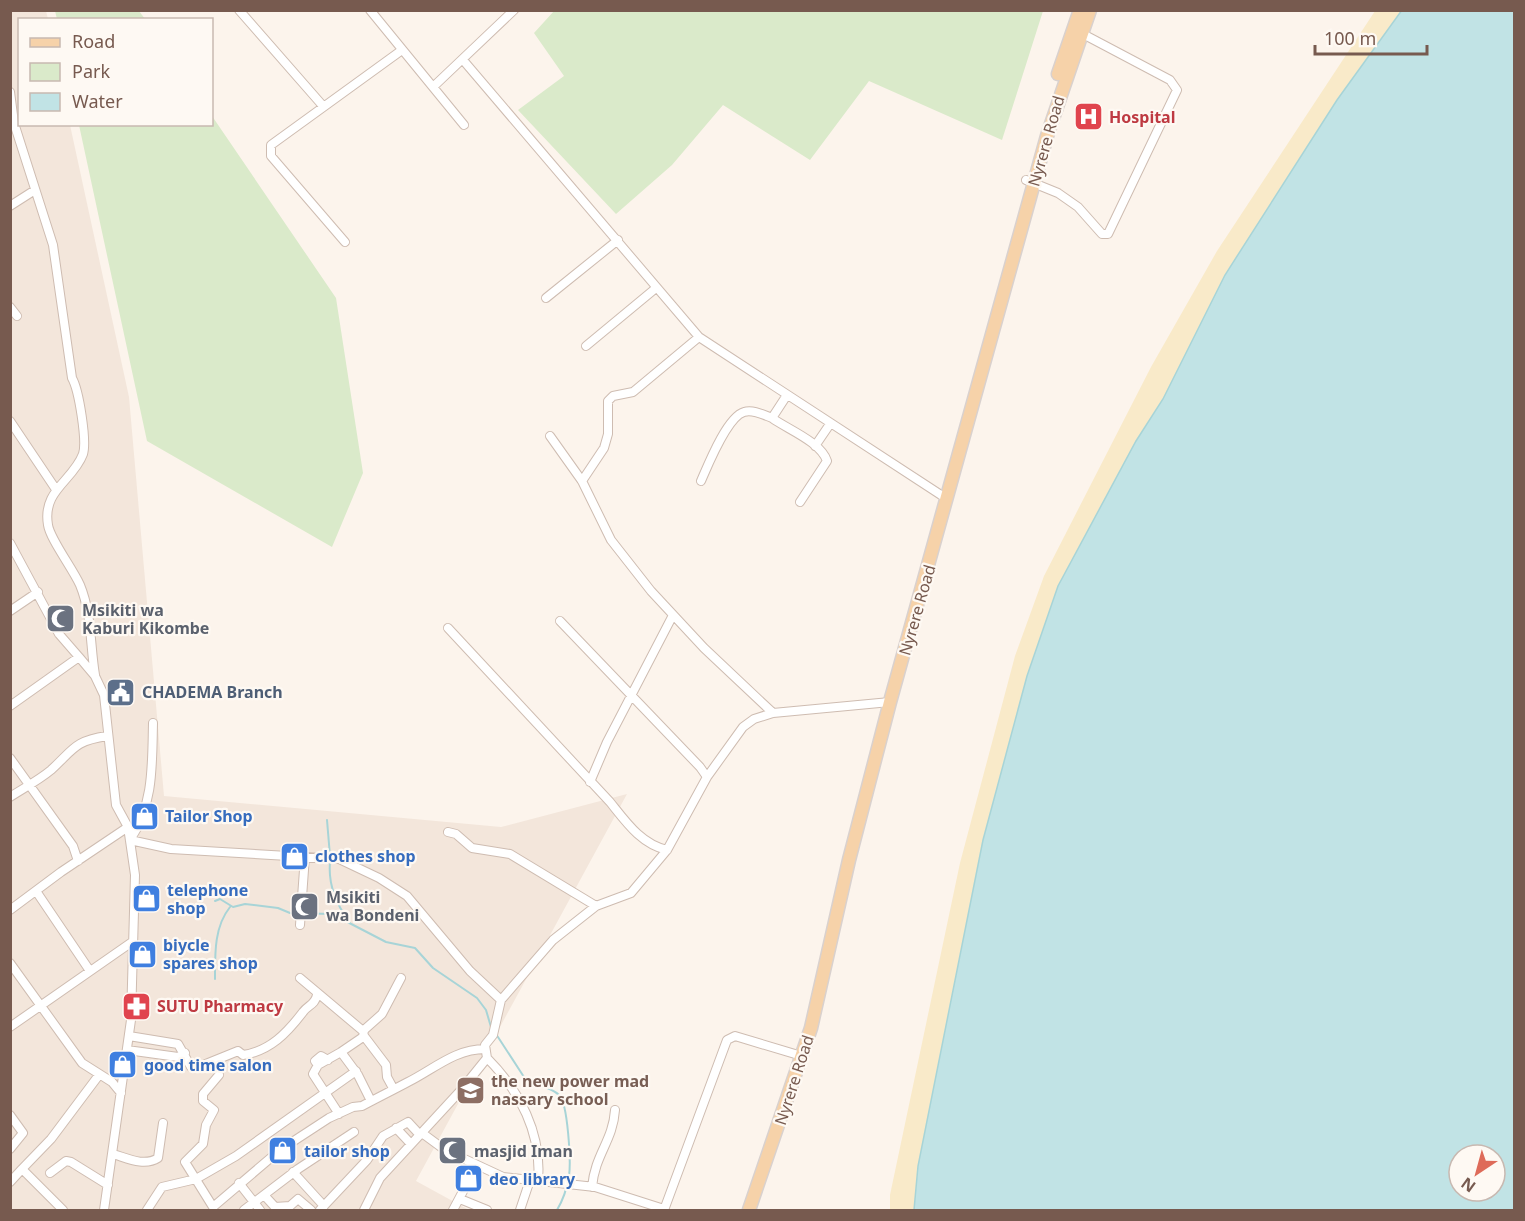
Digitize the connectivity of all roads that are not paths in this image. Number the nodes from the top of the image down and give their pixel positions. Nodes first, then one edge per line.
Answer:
1 (239, 10) edge
2 (369, 10) edge
3 (514, 10) edge
4 (1080, 10) edge
5 (1090, 10) edge
6 (1081, 33) junction
7 (402, 50) junction
8 (463, 60) junction
9 (433, 87) junction
10 (10, 92) edge
11 (323, 106) junction
12 (12, 124) edge
13 (464, 125) dead end
14 (1030, 181) junction
15 (35, 190) junction
16 (10, 206) edge
17 (618, 240) junction
18 (345, 242) dead end
19 (656, 288) junction
20 (546, 298) dead end
21 (10, 307) edge
22 (17, 316) dead end
23 (699, 337) junction
24 (586, 346) dead end
25 (787, 395) junction
26 (772, 418) junction
27 (10, 422) edge
28 (830, 424) junction
29 (550, 436) dead end
30 (815, 446) junction
31 (582, 481) junction
32 (701, 481) dead end
33 (55, 488) junction
34 (940, 495) junction
35 (800, 502) dead end
36 (10, 543) edge
37 (38, 592) junction
38 (10, 611) edge
39 (673, 615) junction
40 (560, 621) dead end
41 (448, 628) dead end
42 (79, 657) junction
43 (95, 676) junction
44 (632, 696) junction
45 (887, 703) junction
46 (10, 706) edge
47 (773, 713) junction
48 (153, 723) dead end
49 (107, 735) junction
50 (10, 758) edge
51 (707, 777) junction
52 (590, 782) junction
53 (29, 785) junction
54 (10, 797) edge
55 (128, 827) junction
56 (448, 832) dead end
57 (130, 840) junction
58 (668, 850) junction
59 (305, 856) junction
60 (78, 861) junction
61 (36, 891) junction
62 (596, 906) junction
63 (10, 910) edge
64 (300, 926) dead end
65 (132, 942) junction
66 (10, 963) edge
67 (90, 971) junction
68 (300, 978) dead end
69 (401, 978) dead end
70 (317, 995) junction
71 (501, 1000) junction
72 (41, 1005) junction
73 (10, 1027) edge
74 (363, 1033) junction
75 (129, 1036) junction
76 (485, 1049) junction
77 (127, 1050) junction
78 (341, 1052) junction
79 (184, 1053) junction
80 (795, 1054) junction
81 (487, 1058) junction
82 (356, 1071) junction
83 (99, 1075) junction
84 (219, 1075) dead end
85 (393, 1088) junction
86 (324, 1092) junction
87 (121, 1093) junction
88 (371, 1101) junction
89 (615, 1110) dead end
90 (339, 1114) junction
91 (10, 1115) edge
92 (163, 1123) dead end
93 (396, 1128) junction
94 (354, 1132) dead end
95 (421, 1134) junction
96 (411, 1144) junction
97 (10, 1149) edge
98 (112, 1154) junction
99 (477, 1165) junction
100 (22, 1169) junction
101 (50, 1173) dead end
102 (293, 1173) junction
103 (196, 1179) junction
104 (534, 1180) junction
105 (10, 1182) edge
106 (239, 1184) junction
107 (108, 1185) junction
108 (592, 1187) junction
109 (307, 1189) junction
110 (264, 1195) junction
111 (298, 1199) junction
112 (460, 1199) junction
113 (254, 1203) junction
114 (322, 1208) edge
115 (211, 1209) edge
116 (63, 1210) edge
117 (104, 1210) edge
118 (147, 1210) edge
119 (244, 1210) edge
120 (260, 1210) edge
121 (311, 1210) edge
122 (364, 1210) edge
123 (453, 1210) edge
124 (487, 1210) edge
125 (520, 1210) edge
126 (664, 1210) edge
127 (742, 1210) edge
128 (749, 1210) edge

1 - 11 street
2 - 7 street
3 - 8 street
4 - 14 main road, Nyrere Road
5 - 6 main road, Nyrere Road
6 - 14 main road, Nyrere Road
6 - 14 street
7 - 9 street
7 - 11 street
8 - 9 street
8 - 17 street
9 - 13 street
10 - 12 street
11 - 18 street
12 - 15 street
14 - 34 main road, Nyrere Road
14 - 45 main road, Nyrere Road
15 - 16 street
15 - 33 street
17 - 19 street
17 - 20 street
19 - 23 street
19 - 24 street
21 - 22 street
23 - 25 street
23 - 31 street
25 - 26 street
25 - 28 street
26 - 30 street
26 - 32 street
27 - 33 street
28 - 30 street
28 - 34 street
29 - 31 street
30 - 35 street
31 - 39 street
33 - 43 street
34 - 45 main road, Nyrere Road
36 - 37 street
37 - 38 street
37 - 42 street
39 - 44 street
39 - 47 street
40 - 44 street
41 - 52 street
42 - 43 street
42 - 46 street
43 - 49 street
44 - 51 street
44 - 52 street
45 - 47 street
45 - 80 main road, Nyrere Road
45 - 128 main road, Nyrere Road
47 - 51 street
48 - 57 street
49 - 53 street
49 - 55 street
50 - 53 street
51 - 58 street
52 - 58 street
53 - 54 street
53 - 60 street
55 - 57 street
55 - 60 street
56 - 62 street
57 - 59 street
57 - 65 street
58 - 62 street
59 - 64 street
59 - 71 street
60 - 61 street
61 - 63 street
61 - 67 street
62 - 71 street
65 - 67 street
65 - 75 street
66 - 72 street
67 - 72 street
68 - 70 street
69 - 74 street
70 - 74 street
70 - 79 street
71 - 76 street
72 - 73 street
72 - 83 street
74 - 78 street
74 - 85 street
75 - 77 street
75 - 79 street
76 - 81 street
76 - 85 street
77 - 79 street
77 - 87 street
78 - 82 street
78 - 86 street
80 - 126 street
80 - 127 main road, Nyrere Road
81 - 95 street
81 - 104 street
82 - 86 street
82 - 88 street
83 - 87 street
83 - 100 street
84 - 103 street
85 - 88 street
86 - 90 street
86 - 103 street
87 - 98 street
88 - 90 street
89 - 108 street
90 - 106 street
91 - 97 street
92 - 98 street
93 - 95 street
93 - 96 street
93 - 114 street
94 - 102 street
95 - 96 street
95 - 99 street
96 - 122 street
98 - 107 street
99 - 104 street
99 - 112 street
100 - 105 street
100 - 116 street
101 - 107 street
102 - 109 street
102 - 110 street
103 - 115 street
103 - 118 street
104 - 108 street
104 - 125 street
106 - 113 street
106 - 115 street
107 - 117 street
108 - 126 street
109 - 111 street
109 - 114 street
110 - 111 street
110 - 113 street
111 - 121 street
112 - 123 street
112 - 124 street
113 - 119 street
113 - 120 street

